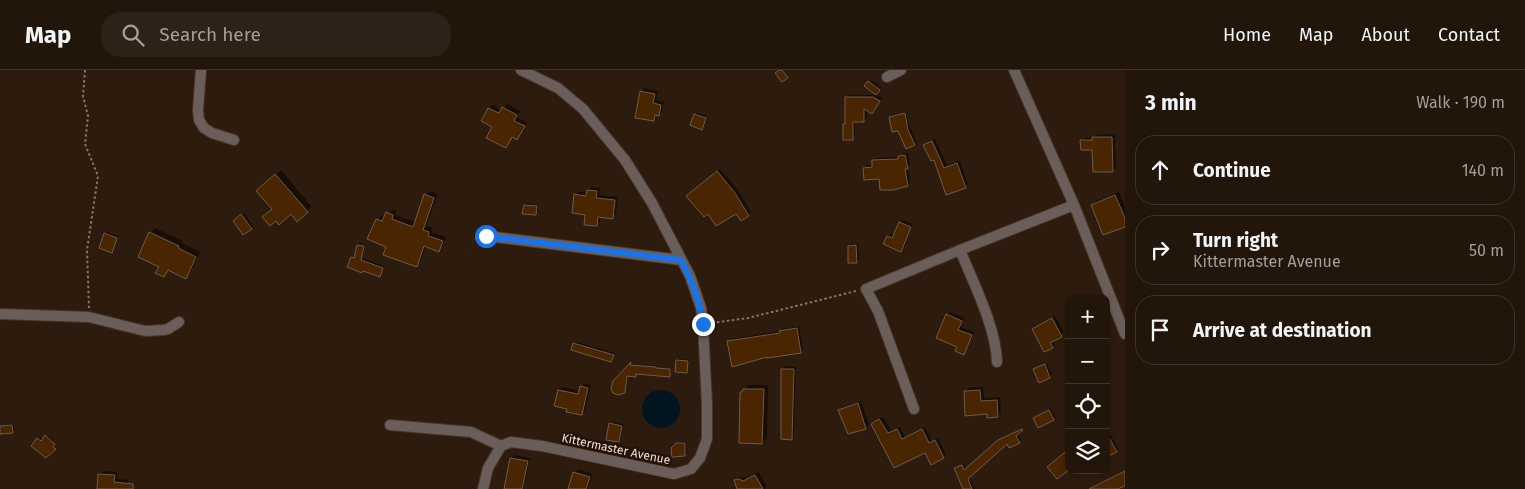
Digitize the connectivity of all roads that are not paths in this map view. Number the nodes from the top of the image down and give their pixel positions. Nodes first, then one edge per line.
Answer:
1 (201, 70) edge
2 (521, 70) edge
3 (901, 70) edge
4 (1014, 70) edge
5 (887, 76) dead end
6 (234, 140) dead end
7 (1074, 205) junction
8 (486, 236) dead end
9 (960, 250) junction
10 (681, 260) junction
11 (0, 314) edge
12 (179, 322) dead end
13 (1125, 334) edge
14 (997, 362) dead end
15 (914, 409) dead end
16 (390, 425) dead end
17 (500, 446) junction
18 (483, 489) edge

1 - 6 street
2 - 10 street, Kittermaster Avenue
3 - 5 street
4 - 7 street
7 - 9 street
7 - 13 street
8 - 10 street
9 - 14 street
9 - 15 street
10 - 17 street, Kittermaster Avenue
11 - 12 street
16 - 17 street
17 - 18 street

